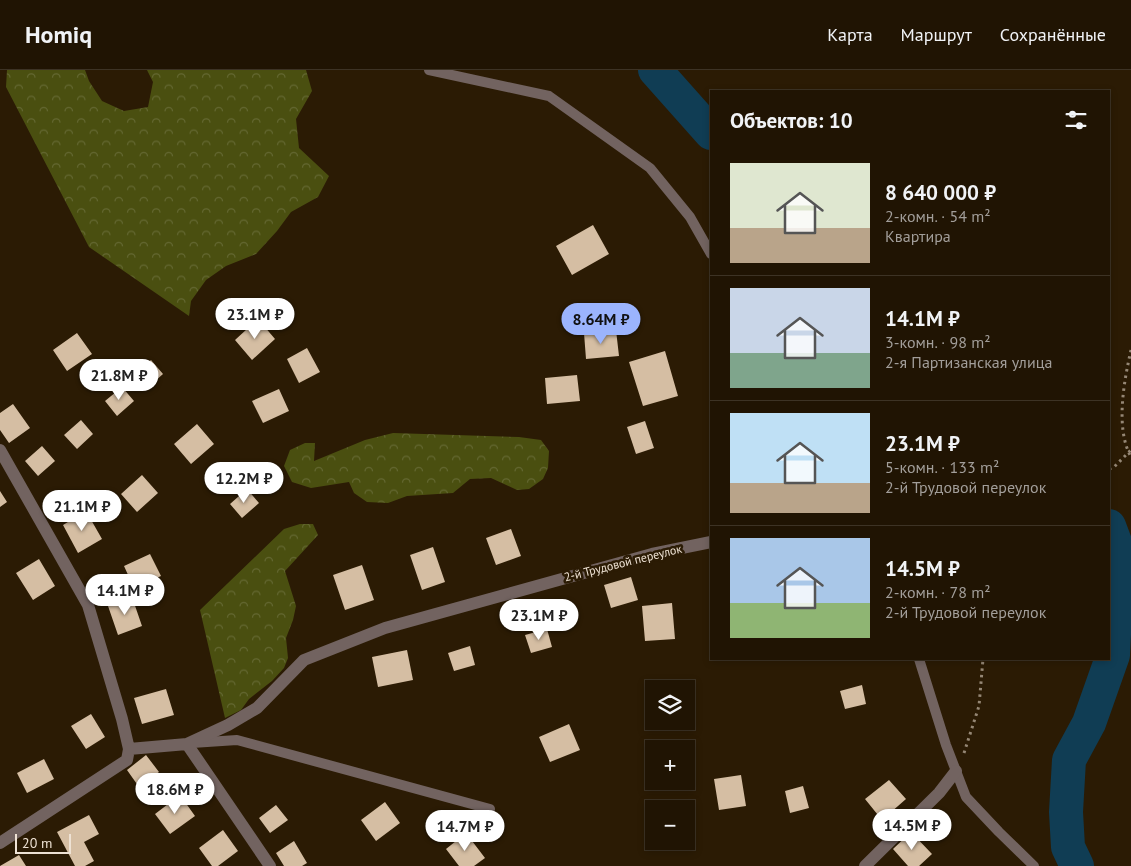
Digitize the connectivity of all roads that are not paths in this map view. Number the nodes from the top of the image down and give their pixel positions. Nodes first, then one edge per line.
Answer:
1 (429, 70) edge
2 (710, 252) edge
3 (0, 450) edge
4 (710, 542) edge
5 (919, 660) edge
6 (186, 744) junction
7 (130, 749) junction
8 (956, 771) junction
9 (490, 809) dead end
10 (0, 843) edge
11 (270, 866) edge
12 (865, 866) edge
13 (1034, 866) edge

1 - 2 lane
3 - 7 street
4 - 6 street, 2-й Трудовой переулок
5 - 8 lane
6 - 7 street, 2-й Трудовой переулок
6 - 9 lane
6 - 11 street
7 - 10 street
8 - 12 street
8 - 13 lane

